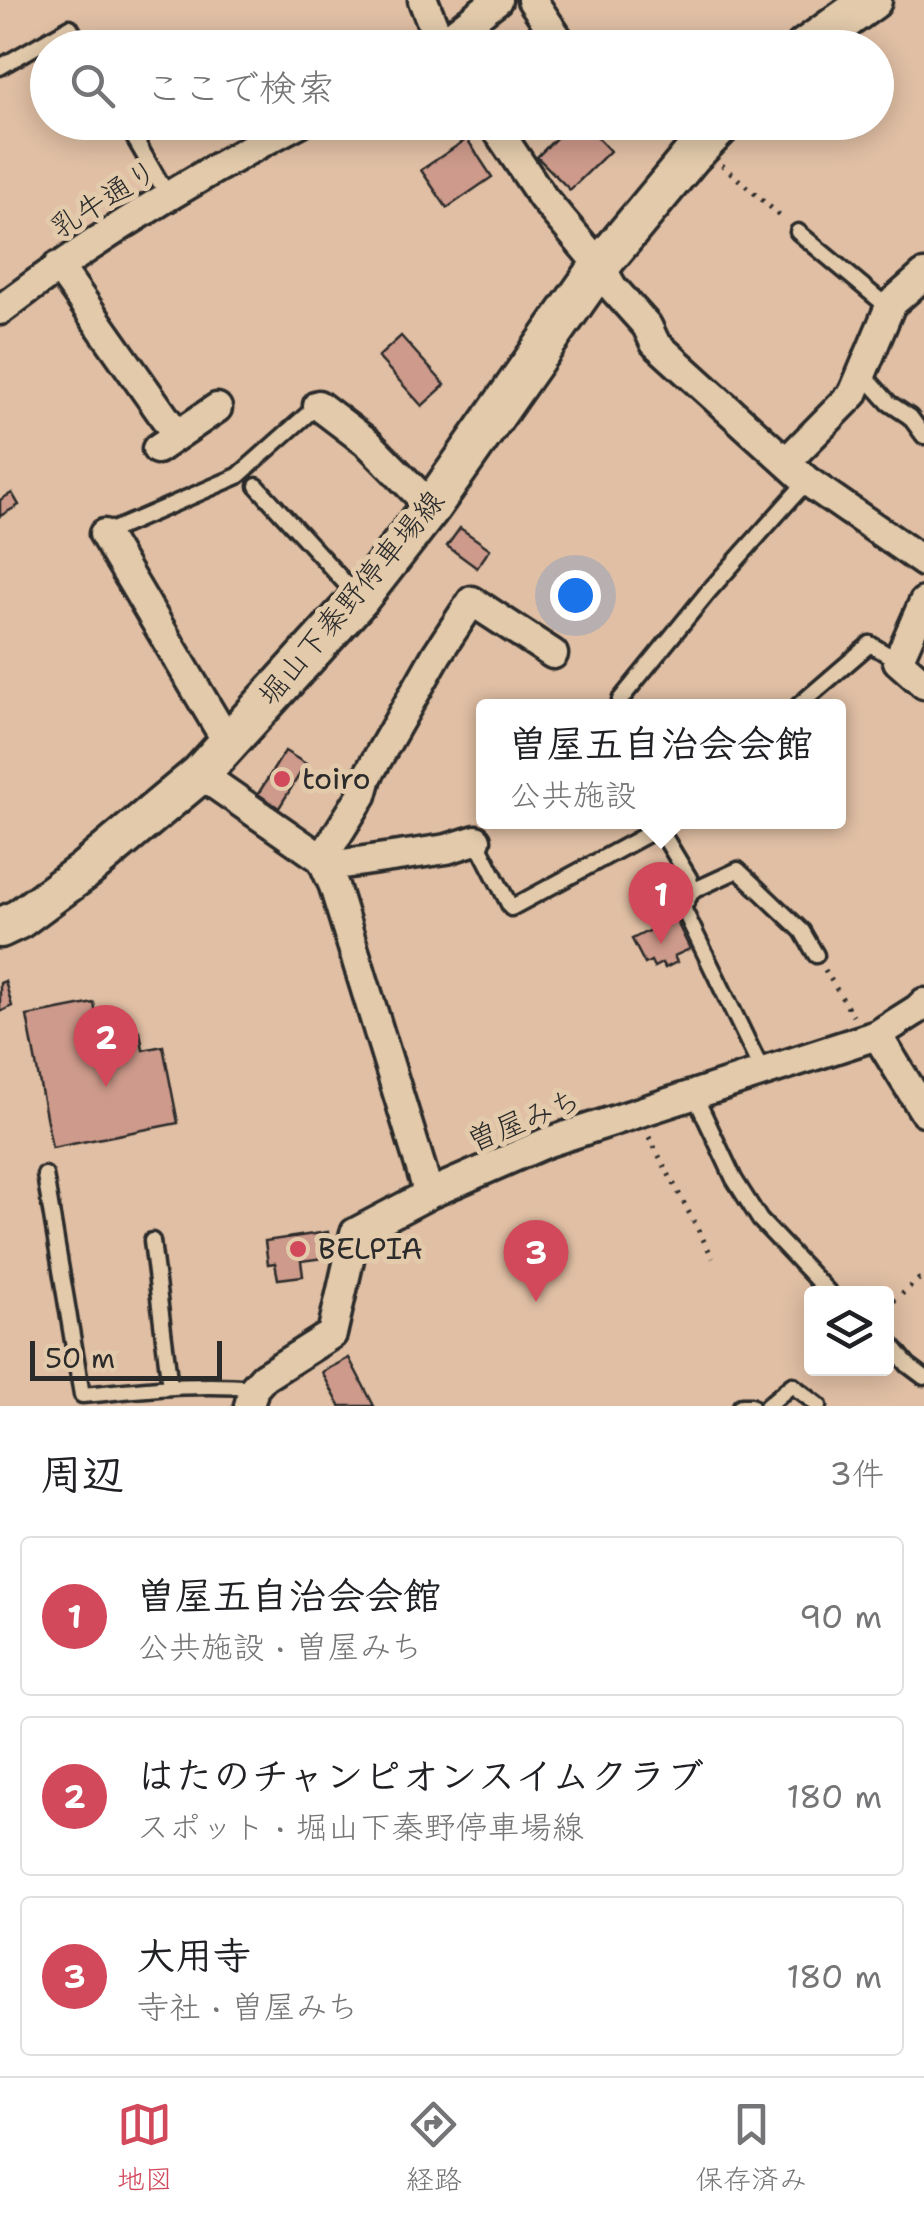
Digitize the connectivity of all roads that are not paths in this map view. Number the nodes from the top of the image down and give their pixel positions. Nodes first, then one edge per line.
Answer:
1 (423, 0) edge
2 (496, 0) edge
3 (532, 0) edge
4 (872, 0) edge
5 (433, 30) edge
6 (459, 30) edge
7 (552, 30) edge
8 (830, 30) edge
9 (30, 50) edge
10 (0, 67) edge
11 (136, 140) edge
12 (268, 140) edge
13 (504, 140) edge
14 (719, 140) edge
15 (168, 196) junction
16 (798, 232) road end
17 (58, 266) junction
18 (600, 266) junction
19 (924, 274) edge
20 (889, 308) junction
21 (0, 310) edge
22 (862, 372) junction
23 (318, 406) joint
24 (217, 408) dead end
25 (924, 436) edge
26 (796, 472) junction
27 (257, 486) dead end
28 (431, 507) junction
29 (104, 534) joint
30 (924, 562) edge
31 (359, 598) junction
32 (924, 602) edge
33 (552, 654) dead end
34 (898, 660) junction
35 (924, 684) edge
36 (621, 699) edge
37 (806, 699) edge
38 (228, 744) junction
39 (200, 774) junction
40 (656, 829) edge
41 (665, 829) edge
42 (476, 840) joint
43 (322, 859) junction
44 (692, 891) junction
45 (0, 928) edge
46 (816, 954) road end
47 (924, 1003) edge
48 (871, 1037) junction
49 (762, 1071) junction
50 (695, 1096) junction
51 (924, 1111) edge
52 (45, 1175) dead end
53 (428, 1194) junction
54 (152, 1240) dead end
55 (822, 1286) edge
56 (894, 1348) edge
57 (924, 1377) edge
58 (170, 1387) junction
59 (252, 1397) edge
60 (741, 1406) edge
61 (751, 1406) edge
62 (767, 1406) edge
63 (818, 1406) edge

1 - 5 street
2 - 6 street
3 - 7 street
4 - 8 main road
9 - 10 lane
11 - 15 lane
12 - 15 street, 乳牛通り
13 - 18 street
14 - 18 main road, 堀山下秦野停車場線
15 - 17 street, 乳牛通り
16 - 20 lane
17 - 21 street, 乳牛通り
17 - 24 street
18 - 26 street
18 - 28 main road, 堀山下秦野停車場線
19 - 20 street
20 - 22 street
22 - 25 lane
22 - 26 street
23 - 28 street
23 - 29 lane
26 - 30 street
26 - 36 lane
27 - 31 lane
28 - 31 main road, 堀山下秦野停車場線
29 - 38 street
31 - 38 main road, 堀山下秦野停車場線
32 - 34 street
33 - 43 street
34 - 35 street
34 - 37 lane
38 - 39 main road, 堀山下秦野停車場線
39 - 43 street
39 - 45 main road, 堀山下秦野停車場線
40 - 42 lane
41 - 44 lane
42 - 43 street
43 - 53 street
44 - 46 lane
44 - 49 lane
47 - 48 street, 曽屋みち
48 - 49 street, 曽屋みち
48 - 51 street
49 - 50 street, 曽屋みち
50 - 53 street, 曽屋みち
50 - 55 lane
52 - 58 lane
53 - 59 street, 曽屋みち
54 - 58 lane
56 - 57 lane
58 - 59 lane
60 - 61 lane
62 - 63 lane

